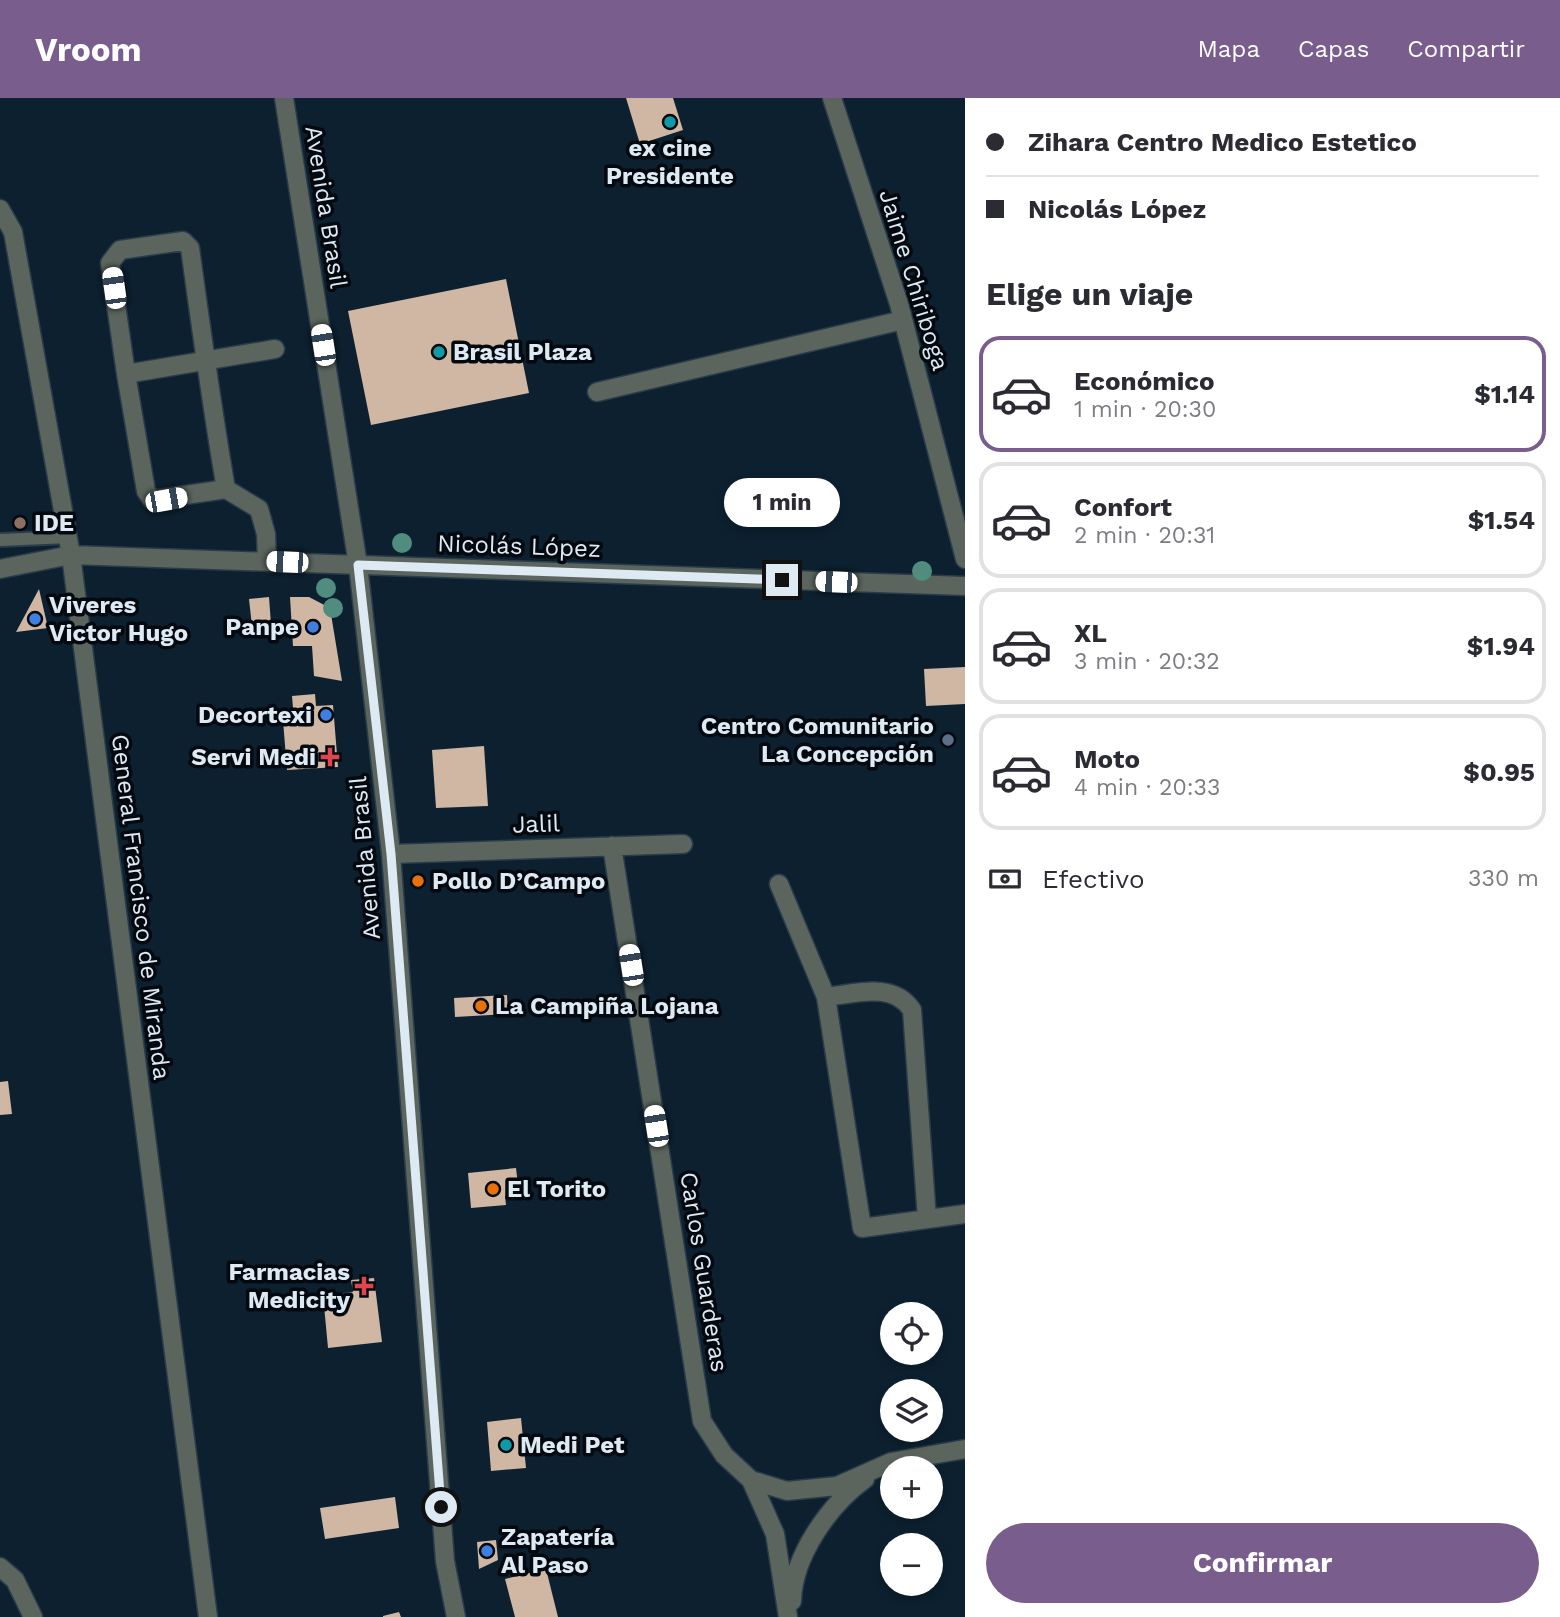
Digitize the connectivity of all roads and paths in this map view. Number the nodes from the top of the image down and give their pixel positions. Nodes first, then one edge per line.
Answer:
1 (284, 98) edge
2 (832, 98) edge
3 (0, 209) edge
4 (903, 320) junction
5 (275, 349) dead end
6 (206, 360) junction
7 (126, 374) junction
8 (597, 392) dead end
9 (226, 489) junction
10 (0, 540) edge
11 (70, 546) junction
12 (965, 559) edge
13 (267, 562) junction
14 (358, 565) junction
15 (0, 569) edge
16 (965, 586) edge
17 (683, 844) dead end
18 (612, 846) junction
19 (391, 854) junction
20 (779, 884) dead end
21 (826, 997) junction
22 (965, 1214) edge
23 (927, 1219) junction
24 (965, 1449) edge
25 (925, 1456) edge
26 (880, 1467) edge
27 (880, 1469) edge
28 (751, 1480) junction
29 (0, 1567) edge
30 (33, 1617) edge
31 (208, 1617) edge
32 (456, 1617) edge
33 (790, 1617) edge

1 - 14 street, Avenida Brasil
2 - 4 street, Jaime Chiriboga
3 - 11 street, General Francisco de Miranda
4 - 8 street
4 - 12 street, Jaime Chiriboga
5 - 6 street
6 - 7 street
6 - 7 street
6 - 9 street
7 - 9 street
9 - 13 street
10 - 11 lane
11 - 13 street, Nicolás López
11 - 15 street, Nicolás López
11 - 31 street, General Francisco de Miranda
13 - 14 street, Nicolás López
14 - 16 street, Nicolás López
14 - 19 street, Avenida Brasil
17 - 18 street, Jalil
18 - 19 street, Jalil
18 - 28 street, Carlos Guarderas
19 - 32 street, Avenida Brasil
20 - 21 street
21 - 23 street
21 - 23 street
22 - 23 street
24 - 25 street
26 - 28 street, Carlos Guarderas
27 - 33 street
28 - 33 street, Carlos Guarderas
29 - 30 street

